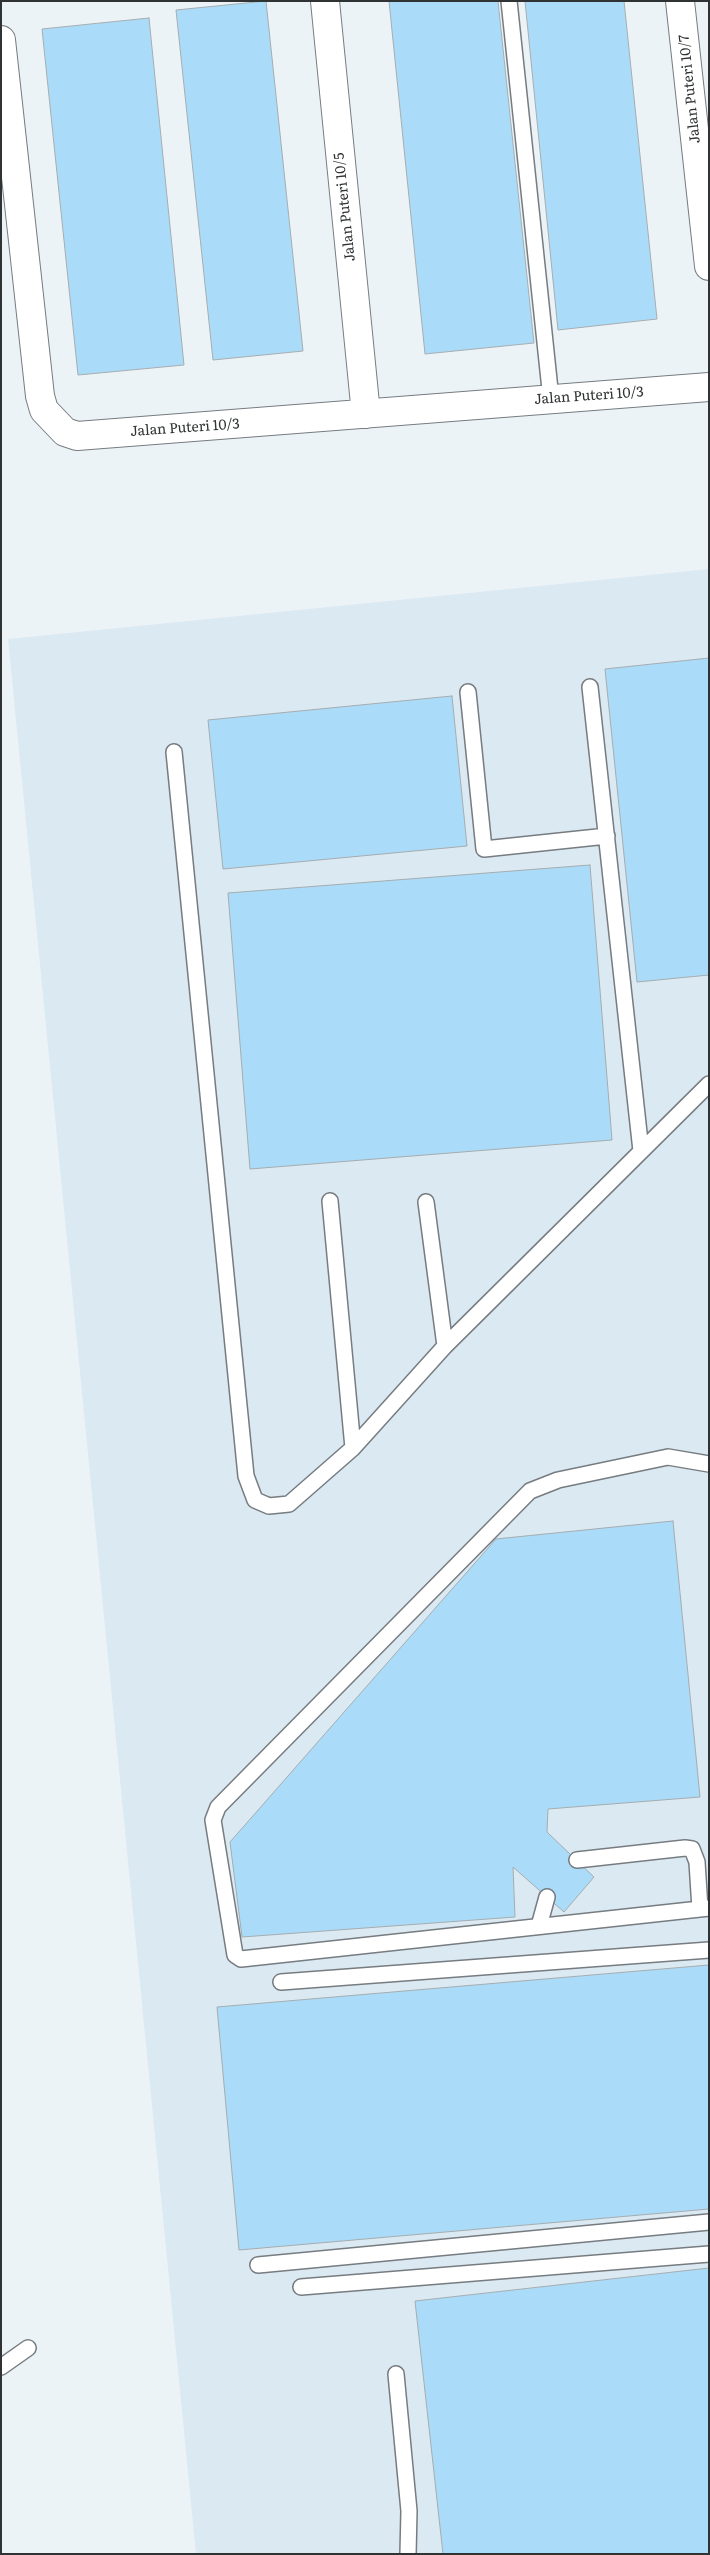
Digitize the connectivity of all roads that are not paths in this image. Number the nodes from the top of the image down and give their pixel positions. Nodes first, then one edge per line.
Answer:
1 (325, 1) edge
2 (509, 1) edge
3 (680, 1) edge
4 (1, 40) edge
5 (709, 266) edge
6 (709, 387) edge
7 (551, 399) junction
8 (366, 414) junction
9 (590, 687) dead end
10 (468, 692) dead end
11 (174, 752) dead end
12 (607, 836) junction
13 (709, 1084) edge
14 (641, 1151) junction
15 (330, 1201) dead end
16 (426, 1202) dead end
17 (445, 1346) junction
18 (353, 1448) junction
19 (709, 1464) edge
20 (577, 1860) dead end
21 (547, 1897) dead end
22 (704, 1908) edge
23 (539, 1926) junction
24 (709, 1950) edge
25 (281, 1982) dead end
26 (709, 2222) edge
27 (709, 2254) edge
28 (258, 2265) dead end
29 (301, 2287) dead end
30 (28, 2348) dead end
31 (1, 2367) edge
32 (396, 2374) dead end
33 (408, 2554) edge

1 - 8 street, Jalan Puteri 10/5
2 - 7 lane
3 - 5 street, Jalan Puteri 10/7
4 - 8 street, Jalan Puteri 10/3
6 - 7 street, Jalan Puteri 10/3
7 - 8 street, Jalan Puteri 10/3
9 - 12 lane
10 - 12 lane
11 - 18 lane
12 - 14 lane
13 - 14 lane
14 - 17 lane
15 - 18 lane
16 - 17 lane
17 - 18 lane
19 - 23 lane
20 - 22 lane
21 - 23 lane
22 - 23 lane
24 - 25 lane
26 - 28 lane
27 - 29 lane
30 - 31 lane
32 - 33 lane

